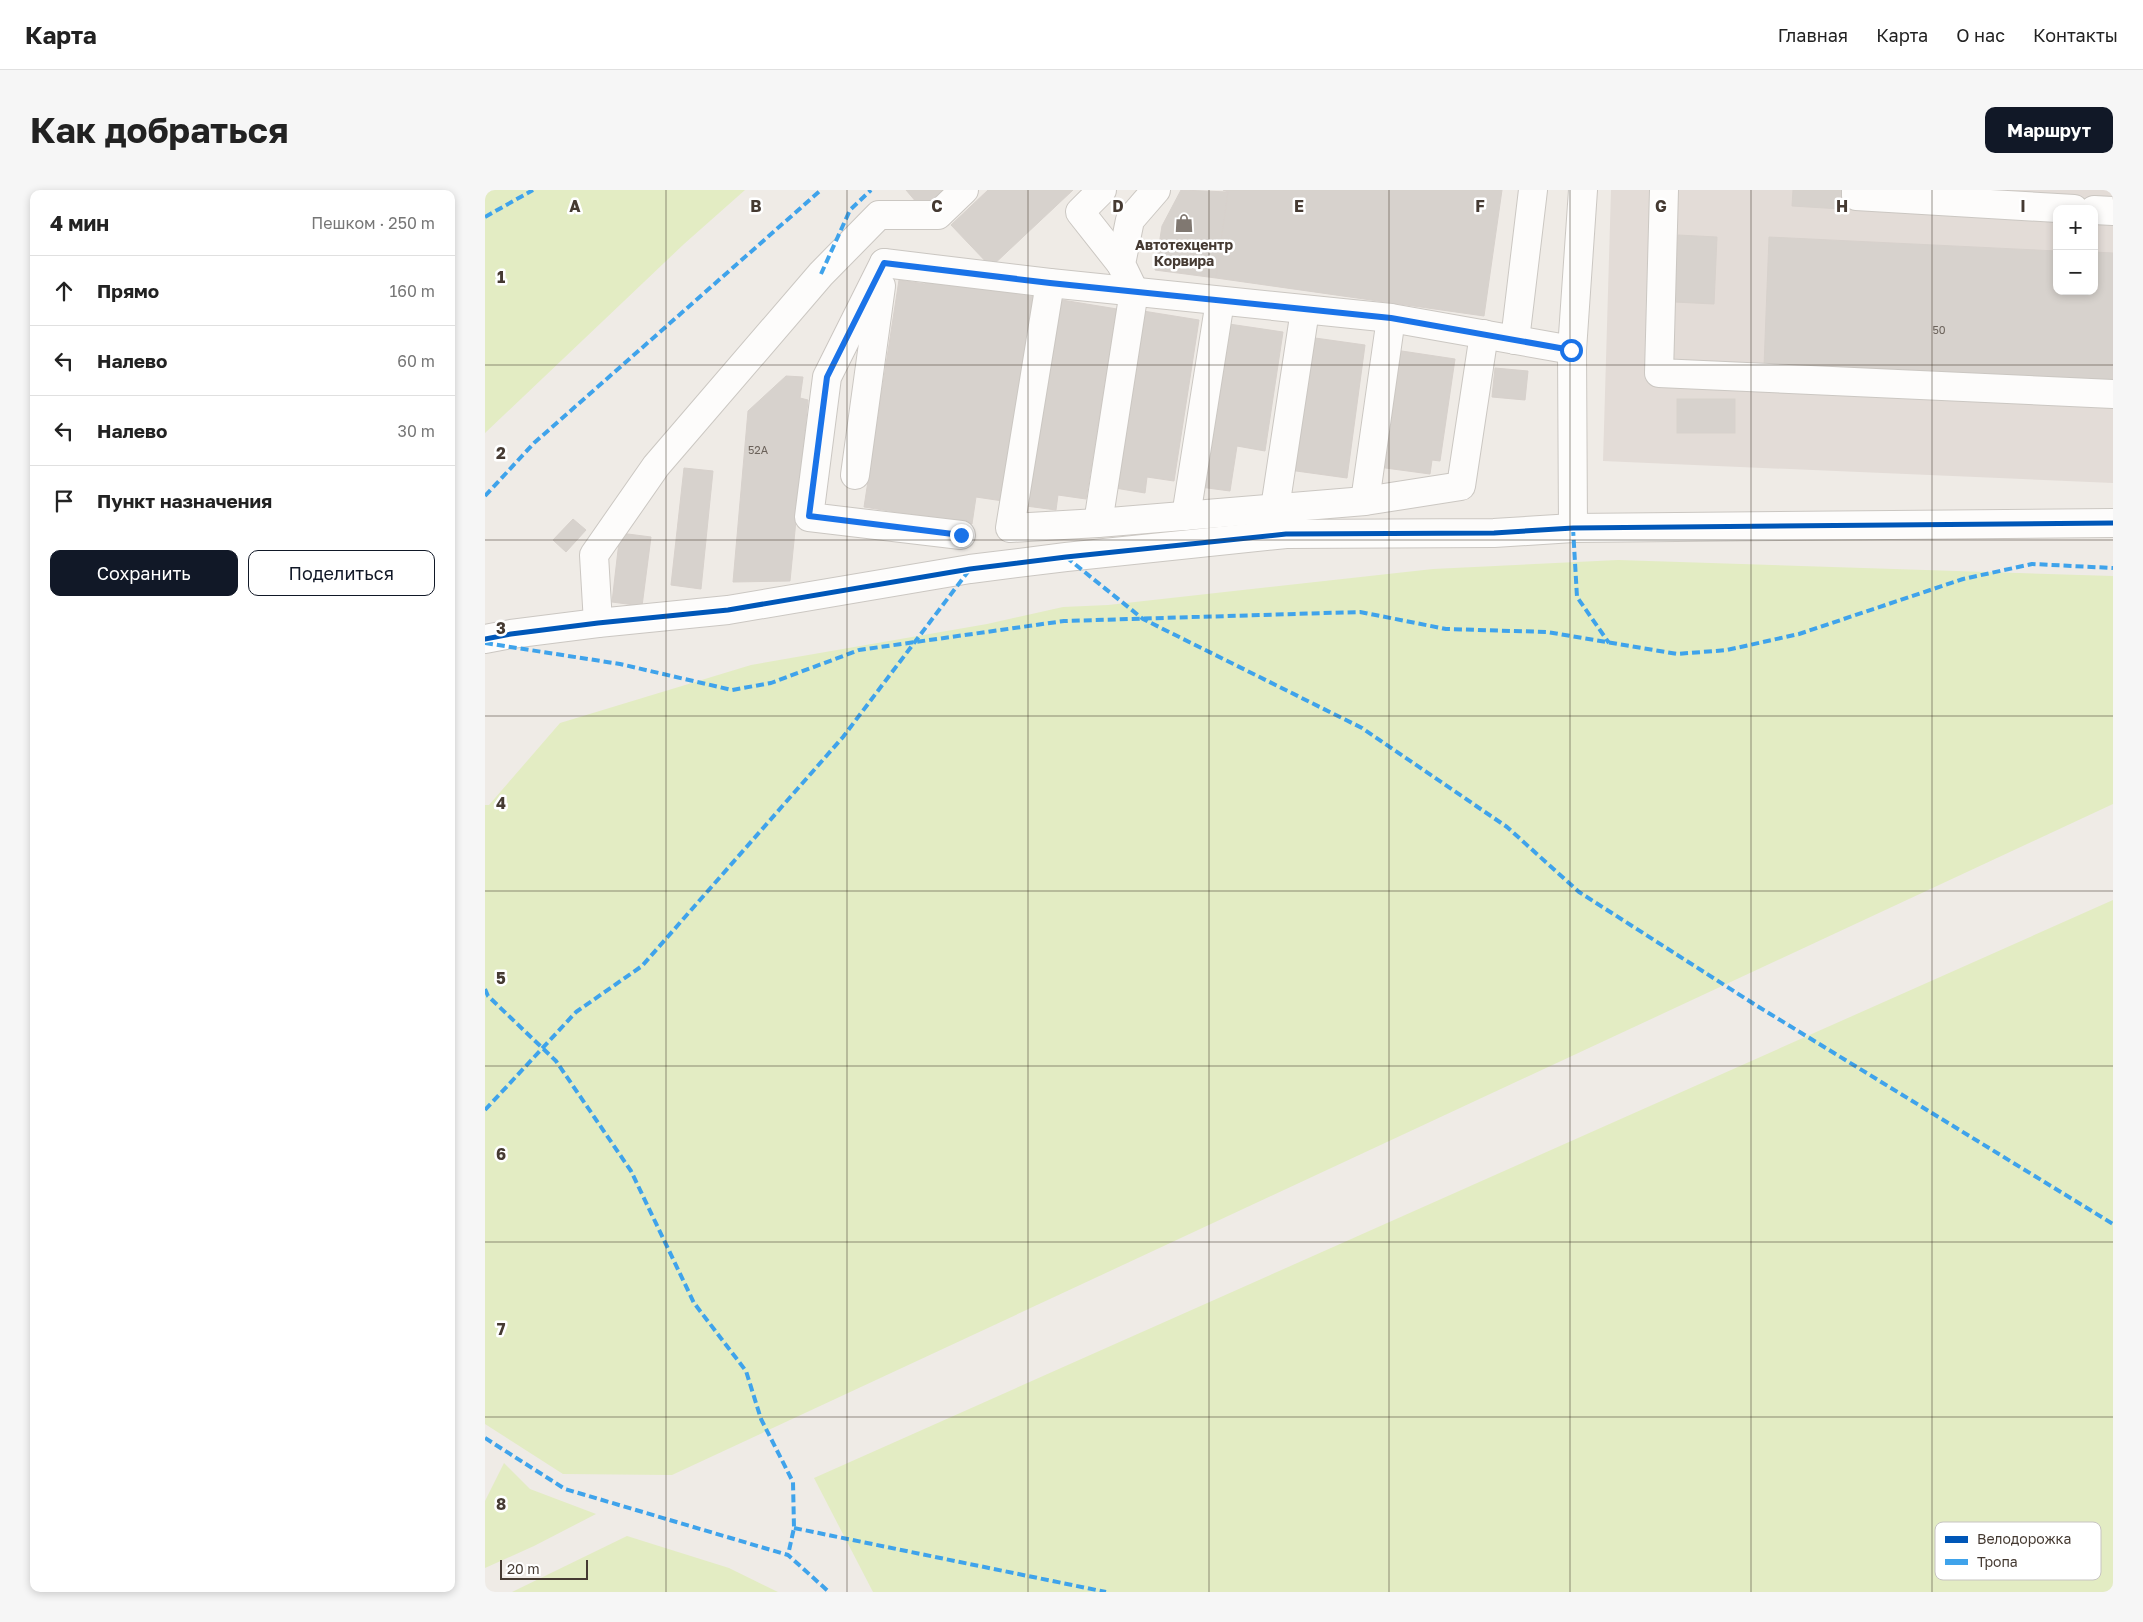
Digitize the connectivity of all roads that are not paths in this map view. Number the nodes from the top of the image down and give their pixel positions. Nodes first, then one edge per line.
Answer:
1 (964, 190) edge
2 (1102, 190) edge
3 (1156, 190) edge
4 (1533, 190) edge
5 (1583, 190) edge
6 (1664, 190) edge
7 (1856, 190) edge
8 (2053, 208) edge
9 (2098, 210) edge
10 (2113, 211) edge
11 (884, 263) junction
12 (1121, 264) junction
13 (1050, 283) junction
14 (1134, 291) junction
15 (1219, 301) junction
16 (1305, 310) junction
17 (1391, 318) junction
18 (1484, 334) junction
19 (1515, 340) junction
20 (1571, 350) junction
21 (2113, 394) edge
22 (855, 475) dead end
23 (1365, 501) junction
24 (1275, 508) junction
25 (1186, 516) junction
26 (1099, 523) junction
27 (2113, 523) edge
28 (1573, 528) junction
29 (961, 535) dead end
30 (598, 623) junction
31 (485, 639) edge

1 - 30 street
2 - 12 street
3 - 12 street
4 - 19 street
5 - 20 street
6 - 21 street
7 - 8 street
9 - 10 street
11 - 13 street
11 - 22 street
11 - 29 street
12 - 14 street
13 - 14 street
13 - 26 street
14 - 15 street
14 - 26 street
15 - 16 street
15 - 25 street
16 - 17 street
16 - 24 street
17 - 18 street
17 - 23 street
18 - 19 street
18 - 23 street
19 - 20 street
20 - 28 street
23 - 24 street
24 - 25 street
25 - 26 street
27 - 28 street
28 - 30 street
30 - 31 street

